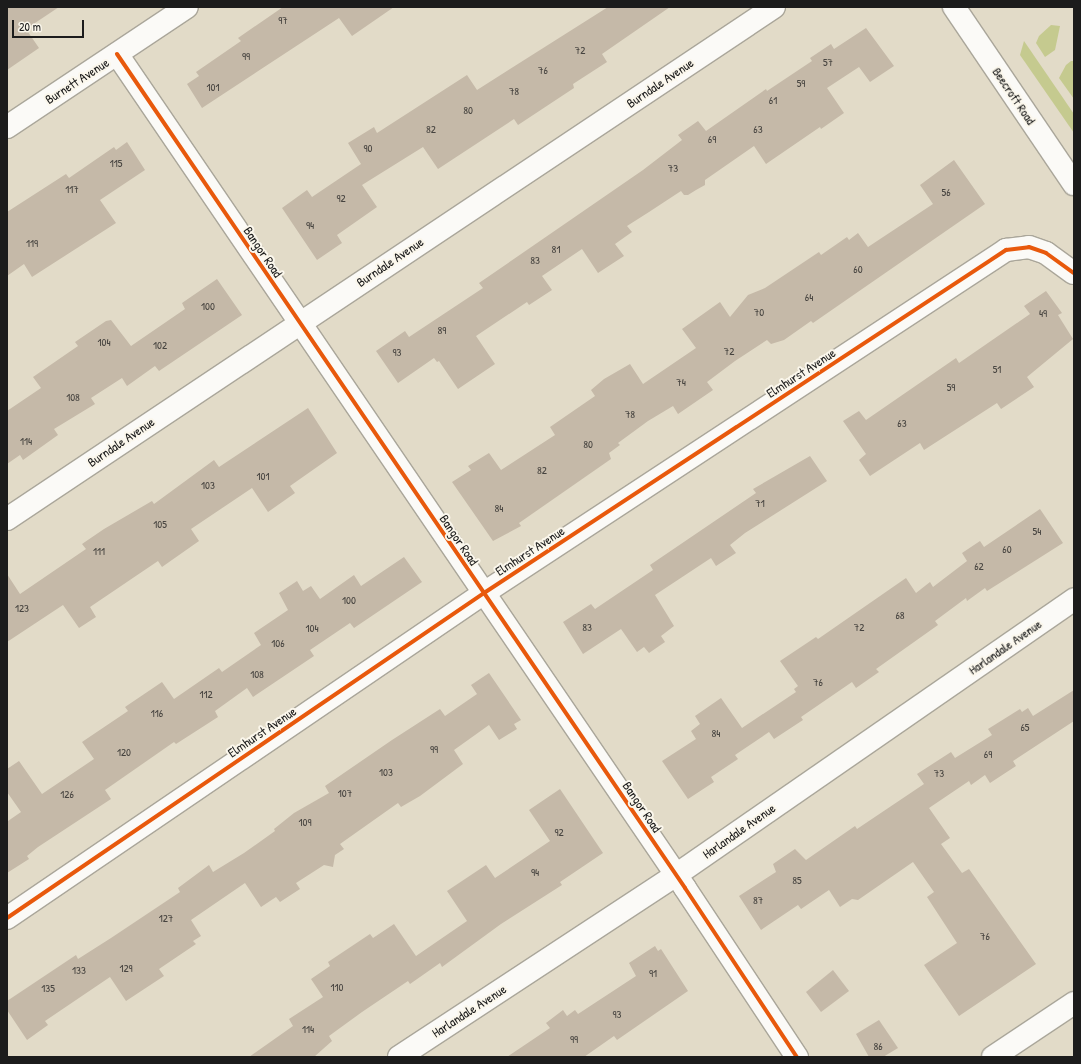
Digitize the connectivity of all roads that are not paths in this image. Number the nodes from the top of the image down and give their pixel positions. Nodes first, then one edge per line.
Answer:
1 (188, 7) edge
2 (774, 7) edge
3 (954, 7) edge
4 (117, 54) junction
5 (7, 127) edge
6 (1074, 184) edge
7 (1074, 273) edge
8 (299, 323) junction
9 (7, 519) edge
10 (484, 593) junction
11 (1074, 599) edge
12 (676, 875) junction
13 (7, 918) edge
14 (1074, 1004) edge
15 (399, 1057) edge
16 (797, 1057) edge
17 (993, 1057) edge

1 - 4 street, Burnett Avenue
2 - 8 street, Burndale Avenue
3 - 6 street, Beecroft Road
4 - 5 street, Burnett Avenue
4 - 8 street, Bangor Road
7 - 10 street, Elmhurst Avenue
8 - 9 street, Burndale Avenue
8 - 10 street, Bangor Road
10 - 12 street, Bangor Road
10 - 13 street, Elmhurst Avenue
11 - 12 street, Harlandale Avenue
12 - 15 street, Harlandale Avenue
12 - 16 street, Bangor Road
14 - 17 street

